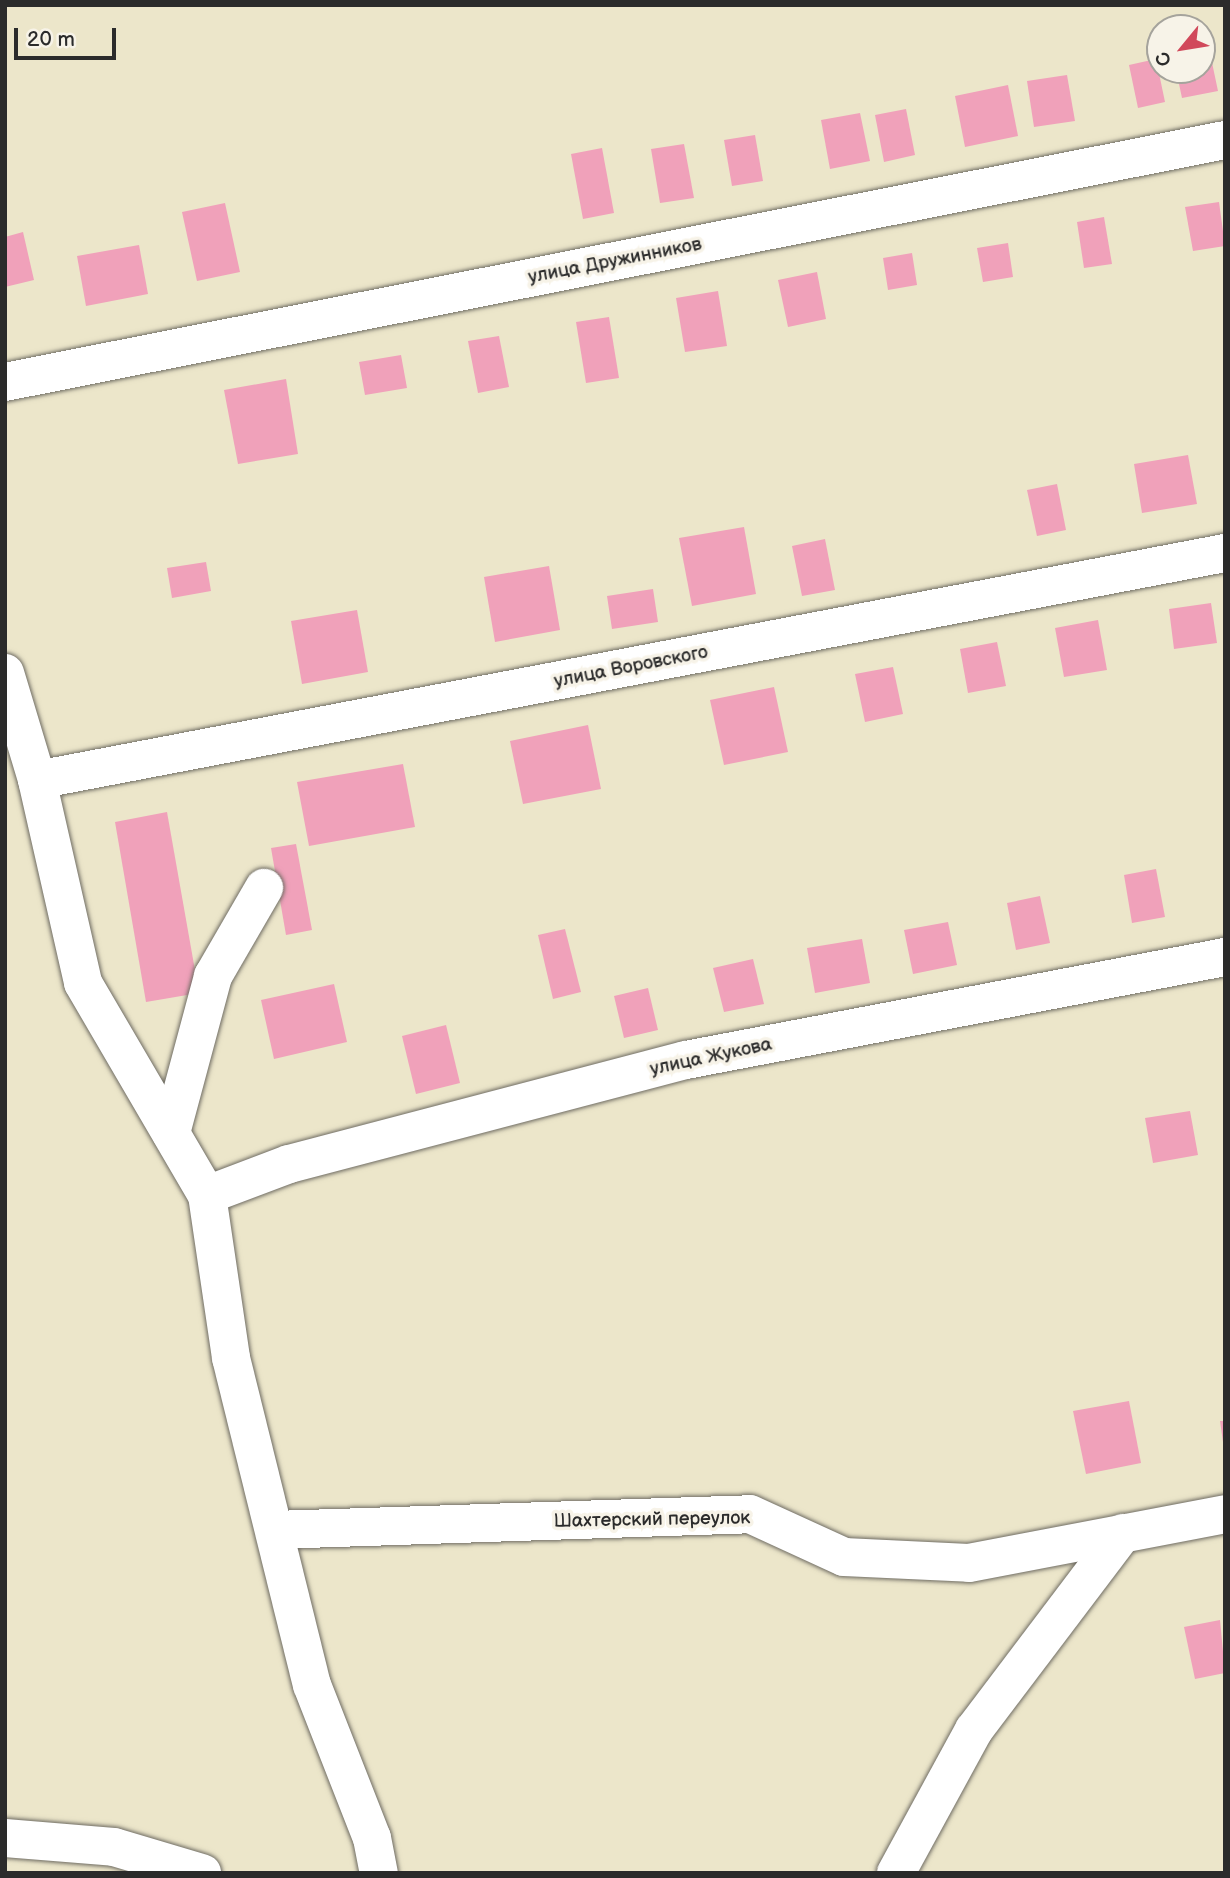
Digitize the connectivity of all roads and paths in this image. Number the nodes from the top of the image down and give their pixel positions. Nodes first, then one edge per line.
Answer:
1 (1225, 140) edge
2 (5, 382) edge
3 (1225, 554) edge
4 (5, 673) edge
5 (37, 780) junction
6 (264, 888) dead end
7 (1225, 957) edge
8 (171, 1133) junction
9 (207, 1195) junction
10 (1225, 1514) edge
11 (275, 1530) junction
12 (1123, 1533) junction
13 (5, 1838) edge
14 (202, 1873) edge
15 (379, 1873) edge
16 (896, 1873) edge

1 - 2 street, улица Дружинников
3 - 5 street, улица Воровского
4 - 5 street
5 - 8 street
6 - 8 street
7 - 9 street, улица Жукова
8 - 9 street
9 - 11 street
10 - 12 street, Шахтерский переулок
11 - 12 street, Шахтерский переулок
11 - 15 street
12 - 16 street
13 - 14 street

